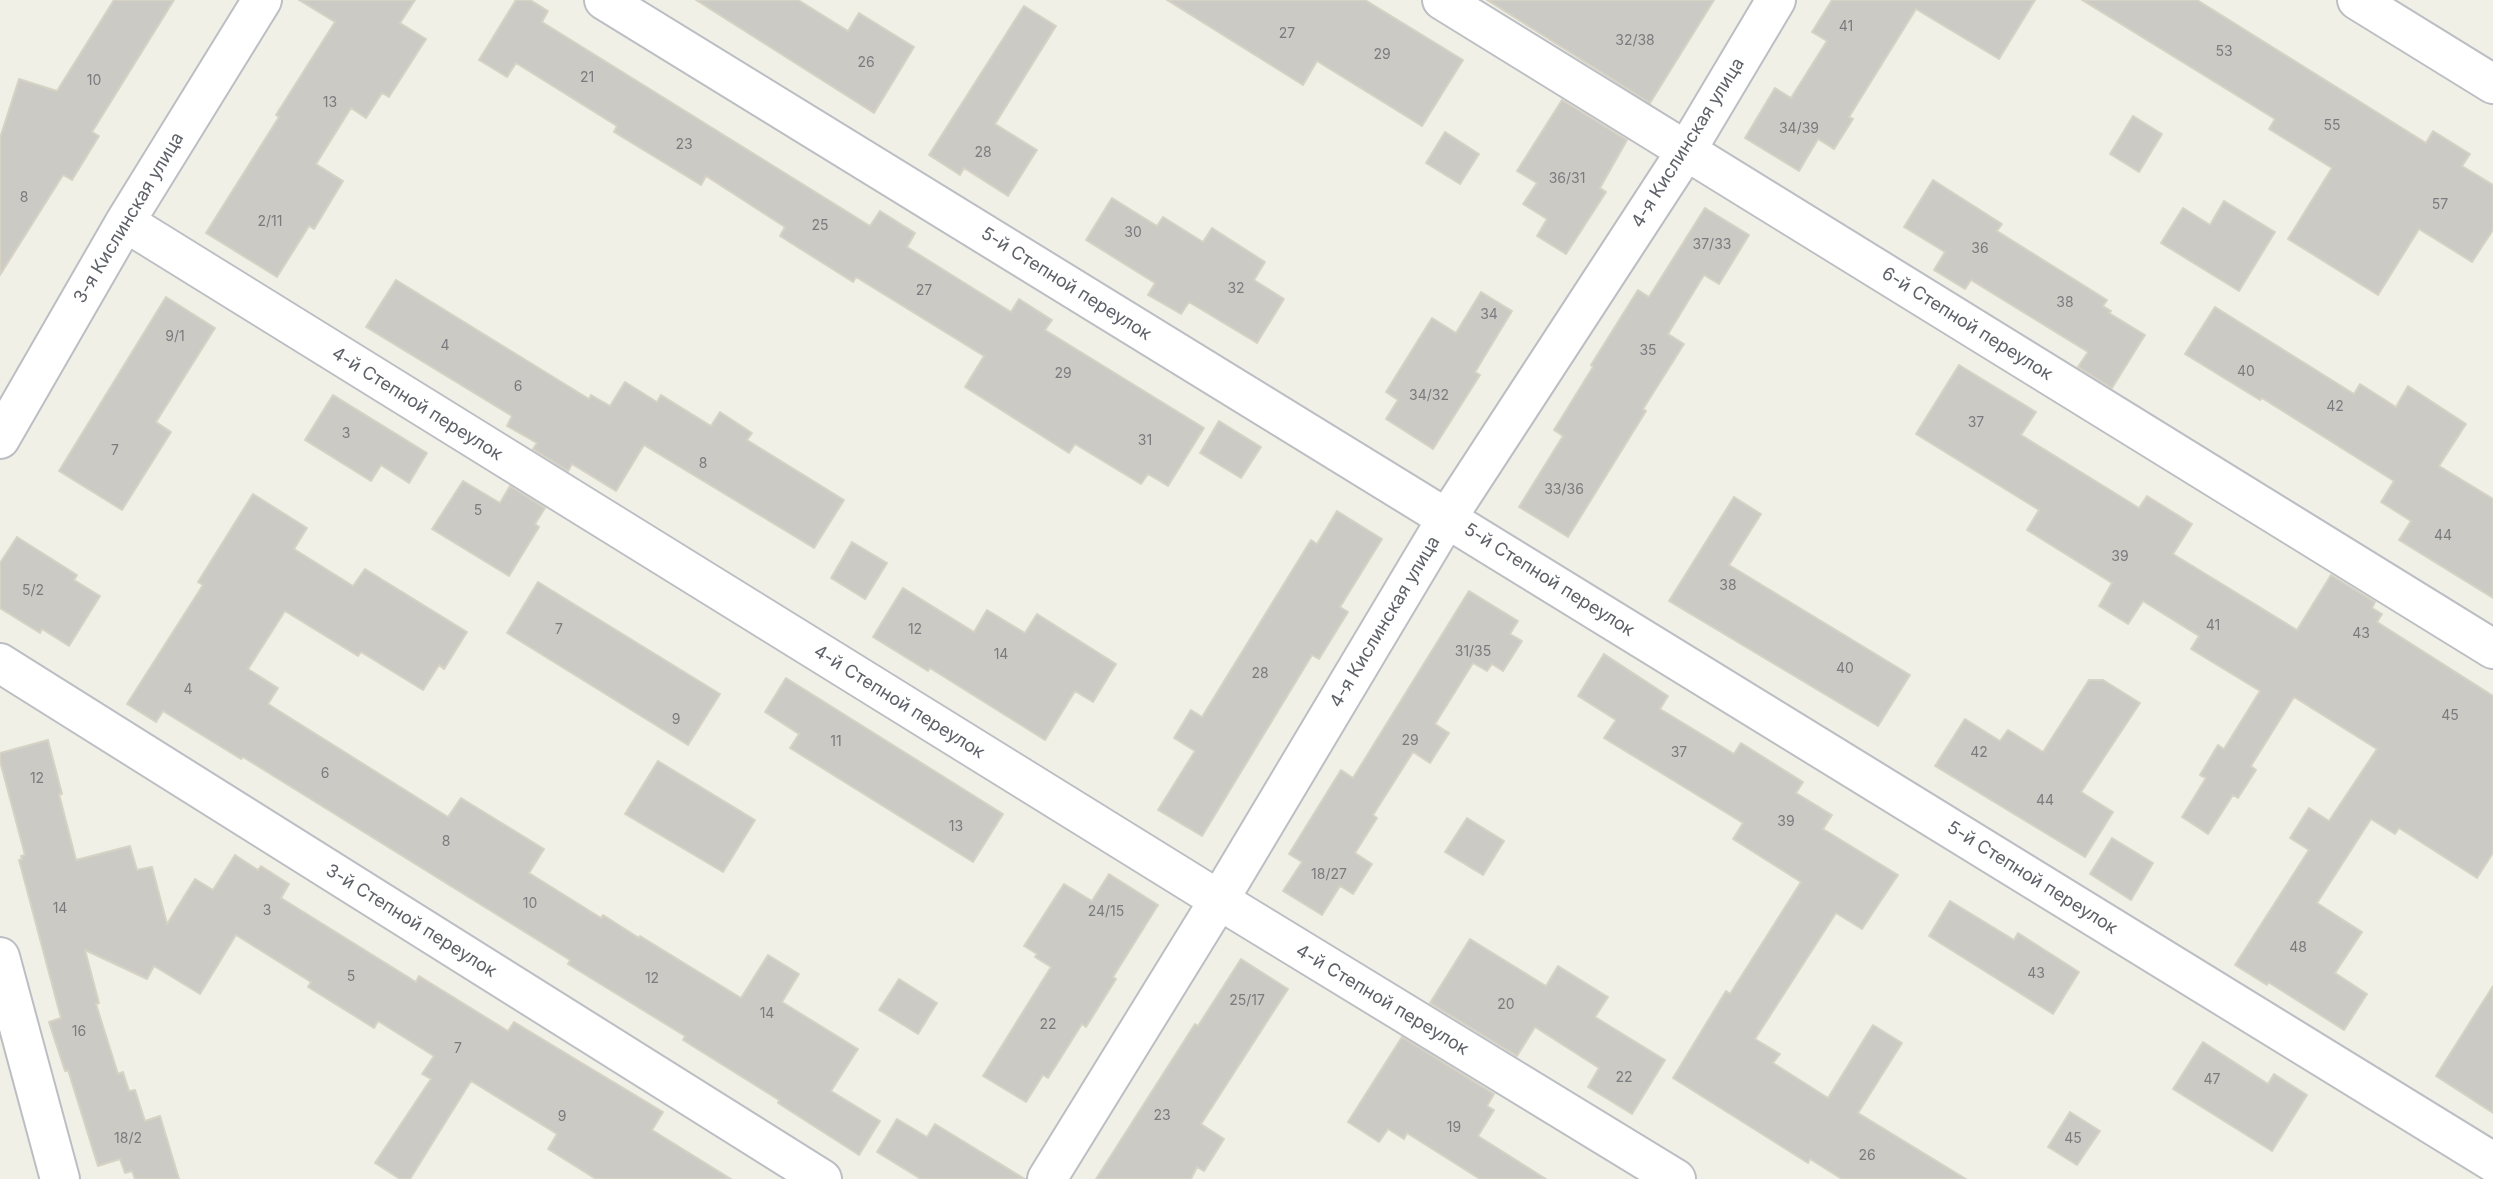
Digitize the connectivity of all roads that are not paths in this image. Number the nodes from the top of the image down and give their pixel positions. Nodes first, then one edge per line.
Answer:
1 (262, 0) edge
2 (604, 0) edge
3 (1442, 0) edge
4 (1776, 0) edge
5 (2357, 0) edge
6 (2493, 83) edge
7 (1686, 151) junction
8 (125, 222) junction
9 (0, 439) edge
10 (1447, 518) junction
11 (2493, 649) edge
12 (0, 663) edge
13 (1219, 900) junction
14 (0, 957) edge
15 (2493, 1162) edge
16 (60, 1179) edge
17 (822, 1179) edge
18 (1047, 1179) edge
19 (1676, 1179) edge

1 - 8 street, 3-я Кислинская улица
2 - 10 street, 5-й Степной переулок
3 - 7 street, 6-й Степной переулок
4 - 7 street, 4-я Кислинская улица
5 - 6 street
7 - 10 street, 4-я Кислинская улица
7 - 11 street, 6-й Степной переулок
8 - 9 street, 3-я Кислинская улица
8 - 13 street, 4-й Степной переулок
10 - 13 street, 4-я Кислинская улица
10 - 15 street, 5-й Степной переулок
12 - 17 street, 3-й Степной переулок
13 - 18 street, 4-я Кислинская улица
13 - 19 street, 4-й Степной переулок
14 - 16 street

